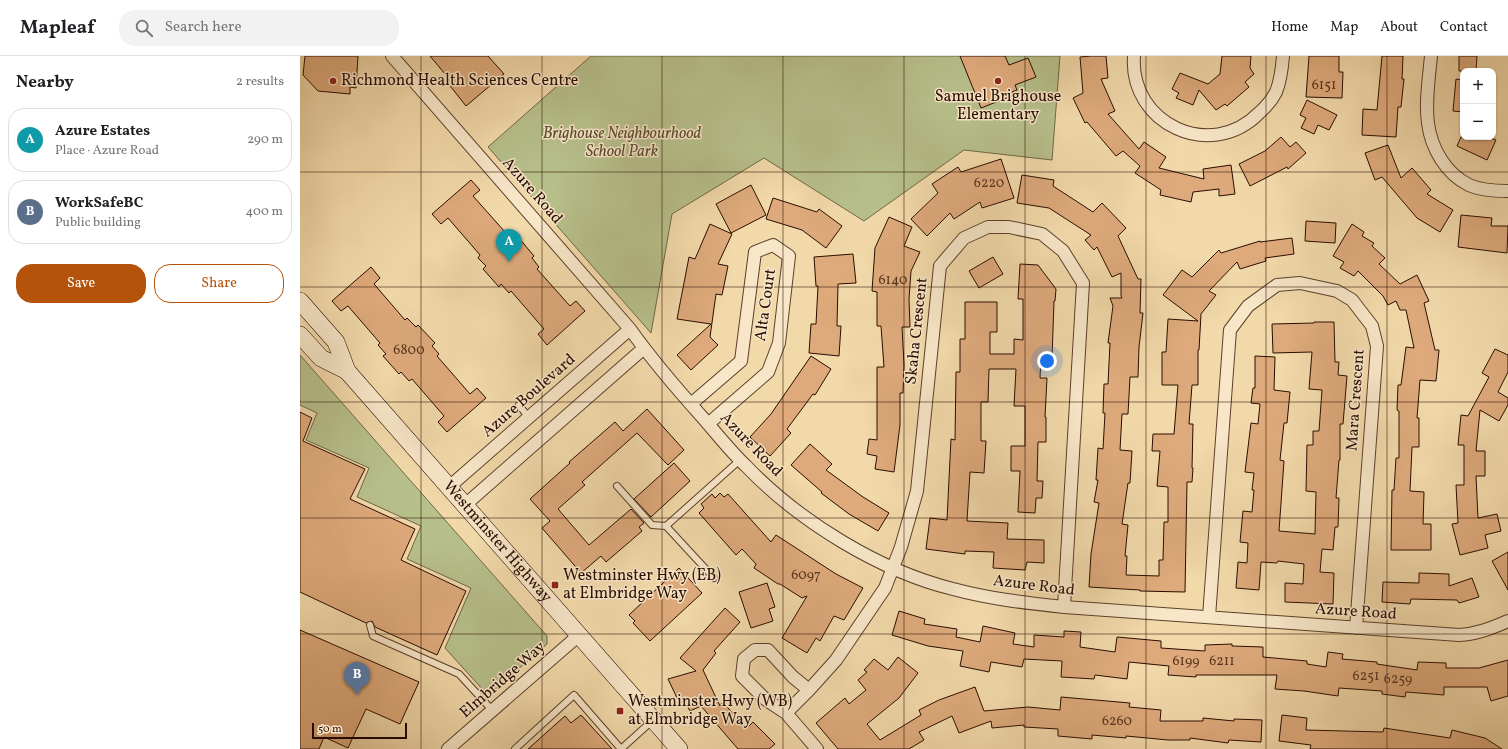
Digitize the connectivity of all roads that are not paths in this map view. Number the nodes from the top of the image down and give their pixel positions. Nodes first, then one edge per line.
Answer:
1 (392, 56) edge
2 (1134, 56) edge
3 (1283, 56) edge
4 (1431, 56) edge
5 (1508, 191) edge
6 (300, 302) edge
7 (630, 328) junction
8 (300, 335) edge
9 (644, 348) junction
10 (347, 371) junction
11 (691, 404) junction
12 (519, 406) dead end
13 (529, 418) junction
14 (708, 424) junction
15 (740, 460) junction
16 (618, 486) dead end
17 (449, 487) junction
18 (465, 505) junction
19 (666, 526) junction
20 (893, 567) junction
21 (714, 578) dead end
22 (1064, 607) junction
23 (1209, 616) junction
24 (1508, 622) edge
25 (370, 624) dead end
26 (1356, 628) junction
27 (578, 636) junction
28 (809, 690) junction
29 (492, 710) junction
30 (786, 713) junction
31 (654, 720) junction
32 (448, 749) edge
33 (515, 749) edge
34 (621, 749) edge
35 (679, 749) edge
36 (817, 749) edge

1 - 7 street, Azure Road
2 - 3 street
4 - 5 street
6 - 10 main road, Westminster Highway
7 - 9 street, Azure Road
7 - 13 street, Azure Boulevard
8 - 10 main road, Westminster Highway
9 - 11 street, Azure Road
9 - 18 street
10 - 17 main road, Westminster Highway
11 - 14 street, Azure Road
11 - 14 street, Alta Court
12 - 13 lane
13 - 17 street, Azure Boulevard
14 - 15 street, Azure Road
15 - 19 lane
15 - 20 street, Azure Road
16 - 19 lane
17 - 18 main road, Westminster Highway
18 - 27 main road, Westminster Highway
19 - 21 lane
20 - 22 street, Azure Road
20 - 22 street, Skaha Crescent
20 - 28 street, Skaha Crescent
22 - 23 street, Azure Road
23 - 26 street, Azure Road
23 - 26 street, Mara Crescent
24 - 26 street, Azure Road
25 - 29 lane
27 - 29 street, Elmbridge Way
27 - 31 main road, Westminster Highway
28 - 30 street, Skaha Crescent
28 - 30 street
29 - 32 street, Elmbridge Way
30 - 36 street
31 - 34 lane
31 - 35 main road, Westminster Highway
33 - 34 lane

